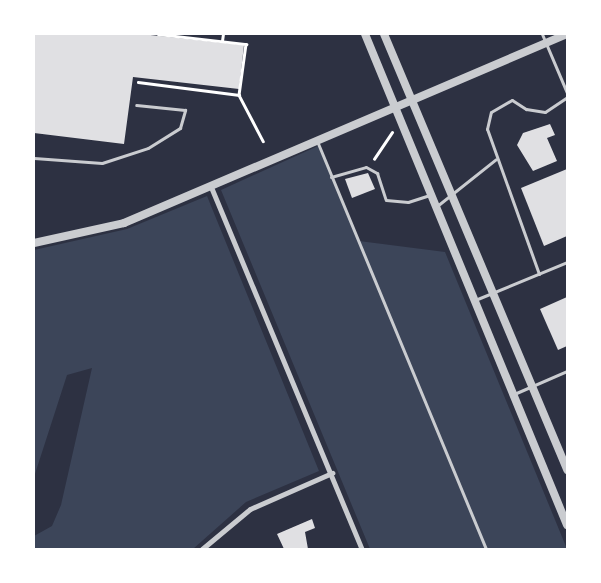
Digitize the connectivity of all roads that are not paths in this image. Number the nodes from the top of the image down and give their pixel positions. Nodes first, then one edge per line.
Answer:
1 (365, 34) edge
2 (384, 34) edge
3 (542, 34) edge
4 (567, 34) edge
5 (546, 43) junction
6 (567, 93) edge
7 (567, 97) edge
8 (412, 100) junction
9 (136, 105) dead end
10 (393, 107) junction
11 (316, 139) junction
12 (34, 158) edge
13 (496, 159) junction
14 (331, 177) junction
15 (211, 187) junction
16 (451, 194) junction
17 (429, 195) junction
18 (435, 208) junction
19 (34, 243) edge
20 (567, 262) edge
21 (539, 274) junction
22 (496, 292) junction
23 (473, 301) junction
24 (567, 371) edge
25 (532, 386) junction
26 (514, 394) junction
27 (567, 470) edge
28 (332, 473) junction
29 (567, 525) edge
30 (202, 549) edge
31 (362, 549) edge
32 (486, 549) edge

1 - 10 street
2 - 8 street
3 - 5 lane
4 - 5 street
5 - 6 lane
5 - 8 street
7 - 13 lane
8 - 10 street
8 - 16 street
9 - 12 lane
10 - 11 street
10 - 17 street
11 - 14 lane
11 - 15 street
13 - 16 lane
13 - 21 lane
14 - 17 lane
14 - 32 lane
15 - 19 street
15 - 28 street
16 - 18 lane
16 - 22 street
17 - 18 street
18 - 23 street
20 - 21 lane
21 - 22 lane
22 - 23 lane
22 - 25 street
23 - 26 street
24 - 25 lane
25 - 26 lane
25 - 27 street
26 - 29 street
28 - 30 street
28 - 31 street

